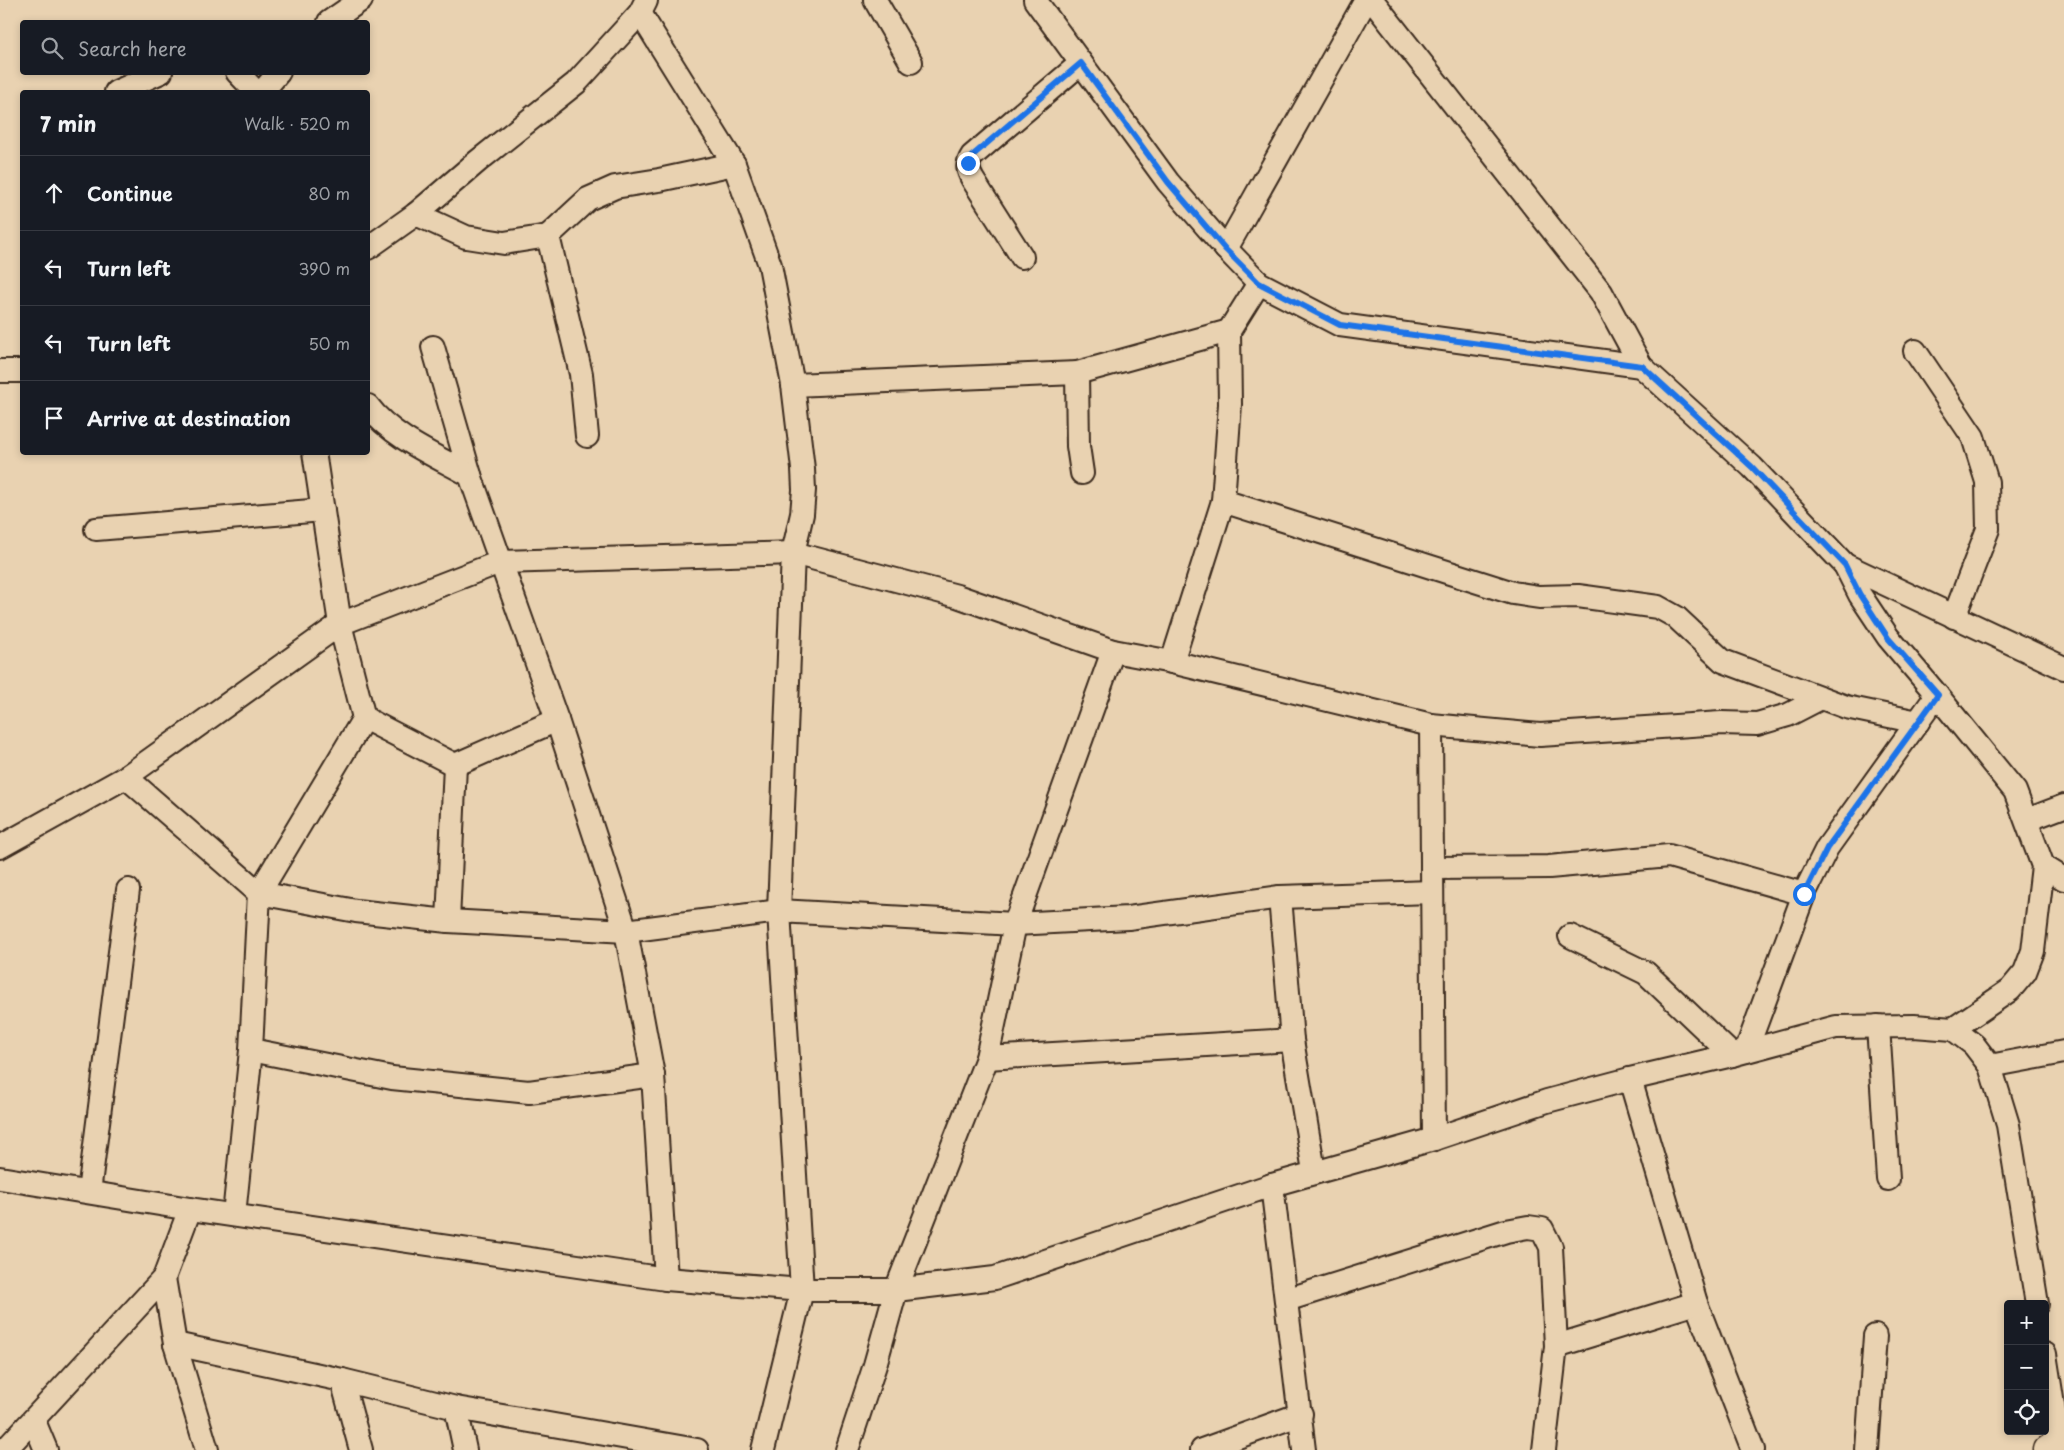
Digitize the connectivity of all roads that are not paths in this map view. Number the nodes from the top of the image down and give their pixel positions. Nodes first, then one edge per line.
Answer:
1 (361, 0) edge
2 (874, 0) edge
3 (1035, 0) edge
4 (1366, 0) edge
5 (1372, 0) edge
6 (643, 7) edge
7 (332, 20) edge
8 (911, 62) dead end
9 (1081, 63) junction
10 (154, 75) edge
11 (240, 75) edge
12 (276, 75) edge
13 (120, 90) edge
14 (254, 90) edge
15 (264, 90) edge
16 (734, 164) junction
17 (416, 214) junction
18 (548, 236) junction
19 (370, 247) edge
20 (1226, 250) junction
21 (1022, 257) dead end
22 (1259, 283) junction
23 (1230, 331) junction
24 (433, 347) dead end
25 (1915, 351) dead end
26 (1642, 366) junction
27 (0, 370) edge
28 (20, 371) edge
29 (1077, 373) junction
30 (792, 385) junction
31 (370, 409) edge
32 (587, 436) dead end
33 (314, 455) edge
34 (1082, 473) dead end
35 (470, 475) junction
36 (1223, 501) junction
37 (323, 510) junction
38 (96, 529) dead end
39 (792, 553) junction
40 (500, 562) junction
41 (1845, 565) junction
42 (1954, 617) junction
43 (340, 624) junction
44 (1113, 651) junction
45 (1172, 662) junction
46 (2064, 668) edge
47 (1938, 695) junction
48 (1821, 698) junction
49 (364, 718) junction
50 (557, 720) junction
51 (1918, 722) junction
52 (1431, 725) junction
53 (455, 765) junction
54 (126, 777) junction
55 (2064, 806) edge
56 (2027, 820) junction
57 (0, 847) edge
58 (2043, 866) junction
59 (1432, 868) junction
60 (2064, 879) edge
61 (128, 890) dead end
62 (1432, 892) junction
63 (258, 893) junction
64 (1804, 894) junction
65 (1280, 897) junction
66 (779, 910) junction
67 (448, 921) junction
68 (1015, 924) junction
69 (626, 930) junction
70 (1570, 936) dead end
71 (1878, 1026) junction
72 (1953, 1029) junction
73 (1292, 1040) junction
74 (251, 1050) junction
75 (2064, 1052) edge
76 (1739, 1053) junction
77 (987, 1058) junction
78 (1990, 1066) junction
79 (653, 1075) junction
80 (1630, 1079) junction
81 (1434, 1139) junction
82 (1314, 1172) junction
83 (0, 1178) edge
84 (1888, 1180) dead end
85 (1272, 1185) junction
86 (90, 1192) junction
87 (190, 1209) junction
88 (234, 1215) junction
89 (164, 1278) junction
90 (666, 1280) junction
91 (802, 1290) junction
92 (896, 1290) junction
93 (1286, 1300) junction
94 (2036, 1300) edge
95 (1696, 1303) junction
96 (1874, 1336) dead end
97 (175, 1344) junction
98 (1556, 1346) junction
99 (342, 1380) junction
100 (2049, 1382) edge
101 (456, 1408) junction
102 (1301, 1414) junction
103 (34, 1420) junction
104 (2058, 1445) edge
105 (5, 1450) edge
106 (46, 1450) edge
107 (207, 1450) edge
108 (361, 1450) edge
109 (465, 1450) edge
110 (697, 1450) edge
111 (763, 1450) edge
112 (847, 1450) edge
113 (1202, 1450) edge
114 (1304, 1450) edge
115 (1544, 1450) edge
116 (1753, 1450) edge
117 (1867, 1450) edge

1 - 7 street
2 - 8 street
3 - 9 street
4 - 20 street
5 - 26 street
6 - 16 street
6 - 17 street
9 - 20 street
9 - 21 street
10 - 13 street
11 - 14 street
12 - 15 street
16 - 18 street
16 - 30 street
17 - 18 street
17 - 19 street
18 - 32 street
20 - 22 street
22 - 23 street
22 - 26 street
23 - 29 street
23 - 36 street
24 - 35 street
25 - 42 street
26 - 41 street
27 - 28 street
29 - 30 street
29 - 34 street
30 - 39 street
31 - 35 street
33 - 37 street
35 - 40 street
36 - 45 street
36 - 48 street
37 - 38 street
37 - 43 street
39 - 40 street
39 - 44 street
39 - 66 street
40 - 43 street
40 - 50 street
41 - 42 street
41 - 47 street
42 - 46 street
43 - 49 street
43 - 54 street
44 - 45 street
44 - 68 street
45 - 52 street
47 - 51 street
47 - 56 street
48 - 51 street
48 - 52 street
49 - 53 street
49 - 63 street
50 - 53 street
50 - 69 street
51 - 64 street
52 - 59 street
53 - 67 street
54 - 57 street
54 - 63 street
55 - 56 street
56 - 58 street
58 - 60 street
58 - 72 street
59 - 62 street
59 - 64 street
61 - 86 street
62 - 65 street
62 - 81 street
63 - 67 street
63 - 74 street
64 - 76 street
65 - 68 street
65 - 73 street
66 - 68 street
66 - 69 street
66 - 91 street
67 - 69 street
68 - 77 street
69 - 79 street
70 - 76 street
71 - 72 street
71 - 76 street
71 - 84 street
72 - 78 street
73 - 77 street
73 - 82 street
74 - 79 street
74 - 88 street
75 - 78 street
76 - 80 street
77 - 92 street
78 - 94 street
79 - 90 street
80 - 81 street
80 - 95 street
81 - 82 street
82 - 85 street
83 - 86 street
85 - 92 street
85 - 93 street
86 - 87 street
87 - 88 street
87 - 89 street
88 - 90 street
89 - 97 street
89 - 103 street
90 - 91 street
91 - 92 street
91 - 111 street
92 - 112 street
93 - 98 street
93 - 102 street
95 - 98 street
95 - 116 street
96 - 117 street
97 - 99 street
97 - 107 street
98 - 115 street
99 - 101 street
99 - 108 street
100 - 104 street
101 - 109 street
101 - 110 street
102 - 113 street
102 - 114 street
103 - 105 street
103 - 106 street

